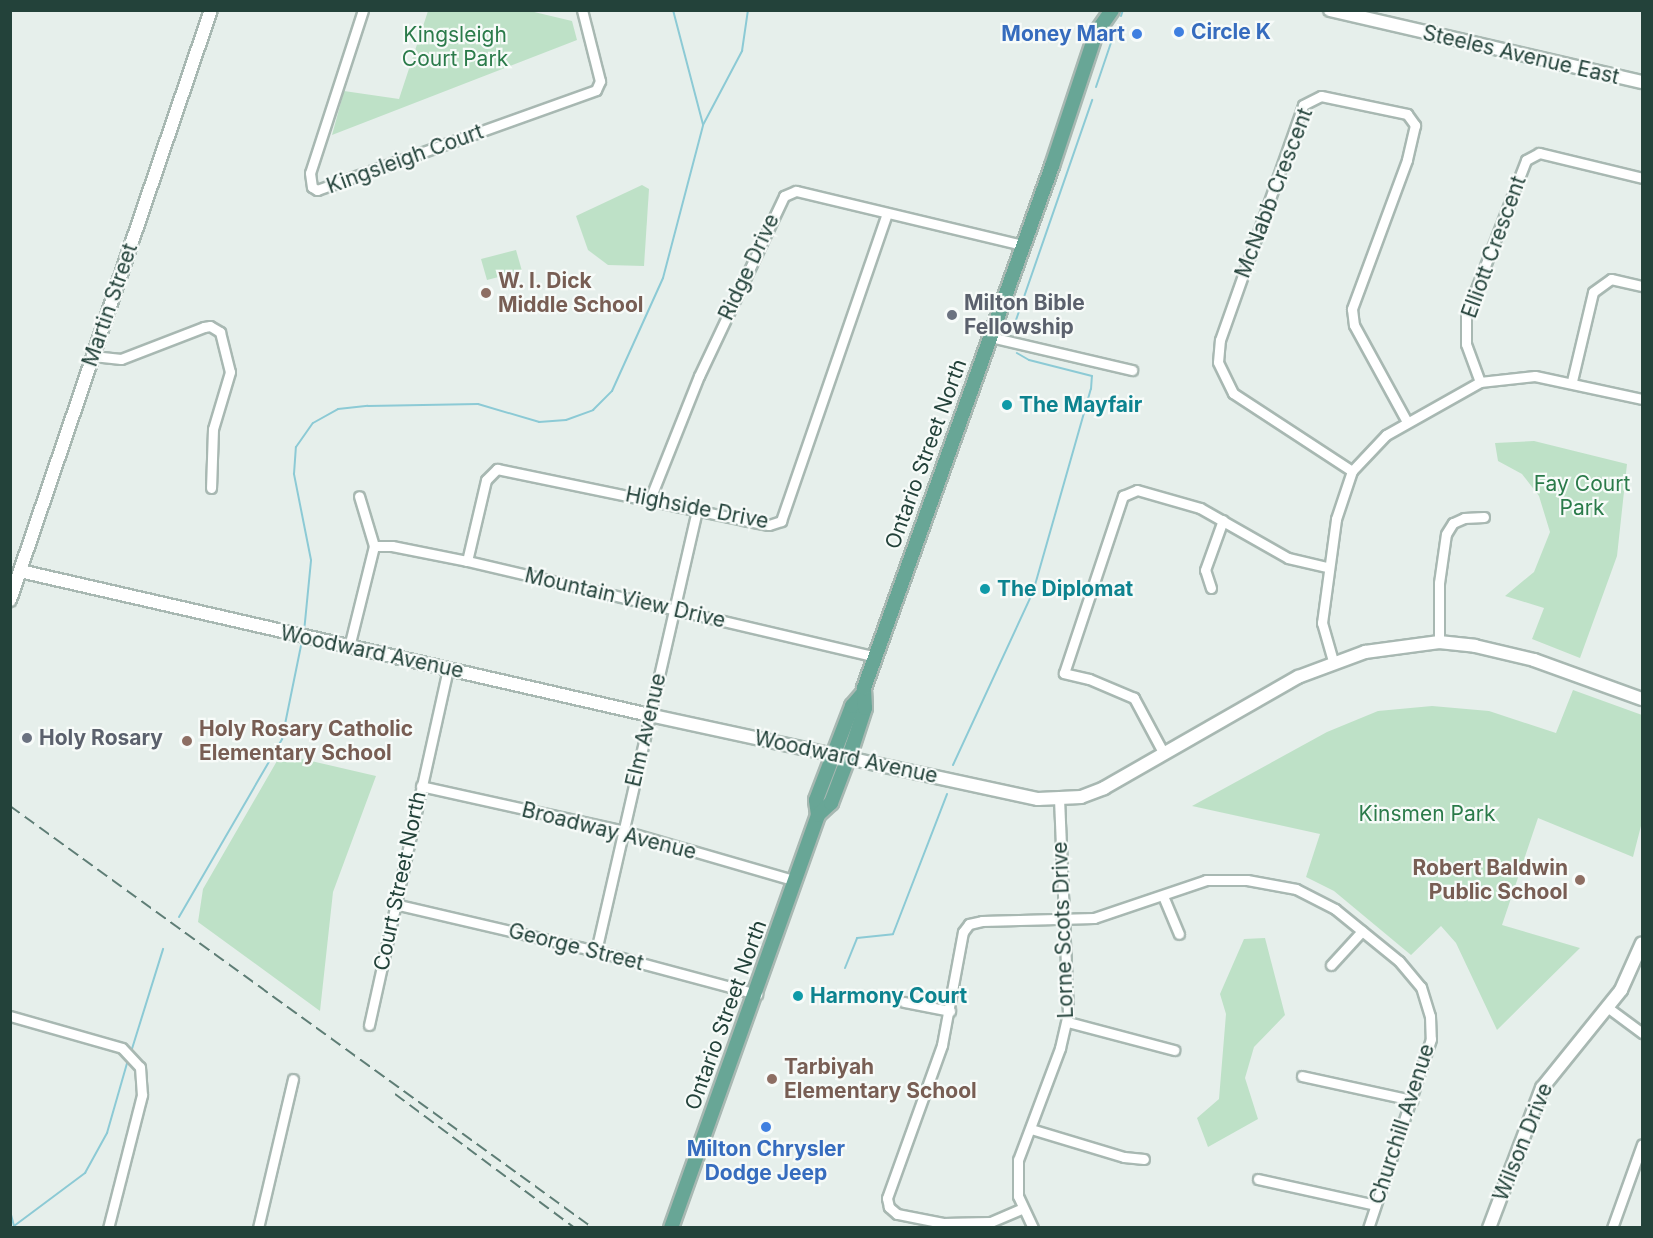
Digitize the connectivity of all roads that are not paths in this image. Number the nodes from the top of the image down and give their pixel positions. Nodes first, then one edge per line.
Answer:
1 (211, 10) edge
2 (363, 10) edge
3 (582, 10) edge
4 (1100, 10) edge
5 (1112, 10) edge
6 (1330, 10) edge
7 (1099, 27) junction
8 (1642, 82) edge
9 (1642, 178) edge
10 (887, 214) junction
11 (1022, 245) junction
12 (1642, 286) edge
13 (990, 337) junction
14 (93, 356) junction
15 (1132, 370) dead end
16 (1572, 381) junction
17 (1480, 382) junction
18 (1642, 399) edge
19 (1407, 422) junction
20 (1352, 471) junction
21 (211, 488) dead end
22 (359, 496) dead end
23 (650, 499) junction
24 (697, 510) junction
25 (1484, 517) dead end
26 (1223, 520) junction
27 (374, 546) junction
28 (467, 561) junction
29 (1326, 567) junction
30 (21, 570) junction
31 (1211, 588) dead end
32 (10, 600) edge
33 (674, 610) junction
34 (1439, 642) junction
35 (349, 647) junction
36 (875, 657) junction
37 (1333, 661) junction
38 (448, 668) junction
39 (864, 692) junction
40 (1642, 699) edge
41 (649, 715) junction
42 (834, 754) junction
43 (1164, 754) junction
44 (848, 758) junction
45 (421, 786) junction
46 (1059, 800) junction
47 (818, 815) junction
48 (624, 831) junction
49 (795, 881) junction
50 (1163, 896) junction
51 (394, 904) junction
52 (1065, 916) junction
53 (1362, 931) junction
54 (1179, 934) dead end
55 (1642, 943) edge
56 (596, 951) junction
57 (1331, 965) dead end
58 (757, 994) junction
59 (904, 1002) dead end
60 (1607, 1007) junction
61 (950, 1011) junction
62 (10, 1016) edge
63 (1068, 1022) junction
64 (369, 1024) dead end
65 (1642, 1033) edge
66 (1174, 1050) dead end
67 (1302, 1076) dead end
68 (293, 1079) dead end
69 (1412, 1100) junction
70 (1031, 1129) junction
71 (1642, 1145) edge
72 (1144, 1159) dead end
73 (1258, 1179) dead end
74 (1375, 1205) junction
75 (1021, 1209) junction
76 (108, 1227) edge
77 (258, 1227) edge
78 (671, 1227) edge
79 (1033, 1227) edge
80 (1368, 1227) edge
81 (1489, 1227) edge
82 (1612, 1227) edge

1 - 14 street, Martin Street
2 - 3 street, Kingsleigh Court
4 - 7 main road, Ontario Street North
5 - 7 main road, Ontario Street North
6 - 8 street, Steeles Avenue East
7 - 11 main road, Ontario Street North
9 - 17 street, Elliott Crescent
10 - 11 street, Ridge Drive
10 - 23 street, Ridge Drive
10 - 24 street, Highside Drive
11 - 13 main road, Ontario Street North
12 - 16 street
13 - 15 street
13 - 36 main road, Ontario Street North
14 - 21 street
14 - 30 street, Martin Street
16 - 17 street
16 - 18 street
17 - 19 street
19 - 20 street
19 - 20 street, McNabb Crescent
20 - 29 street
22 - 27 street
23 - 24 street, Highside Drive
23 - 28 street, Highside Drive
24 - 33 street, Elm Avenue
25 - 34 street
26 - 29 street
26 - 31 street
26 - 43 street
27 - 28 street, Mountain View Drive
27 - 35 street
28 - 33 street, Mountain View Drive
29 - 37 street
30 - 32 street, Martin Street
30 - 35 street, Woodward Avenue
33 - 36 street, Mountain View Drive
33 - 41 street, Elm Avenue
34 - 37 street, Woodward Avenue
34 - 40 street, Woodward Avenue
35 - 38 street, Woodward Avenue
36 - 39 main road, Ontario Street North
37 - 43 street, Woodward Avenue
38 - 41 street, Woodward Avenue
38 - 45 street, Court Street North
39 - 42 main road, Ontario Street North
39 - 44 main road, Ontario Street North
41 - 42 street, Woodward Avenue
41 - 48 street, Elm Avenue
42 - 44 street, Woodward Avenue
42 - 47 main road, Ontario Street North
43 - 46 street, Woodward Avenue
44 - 46 street, Woodward Avenue
44 - 47 main road, Ontario Street North
45 - 48 street, Broadway Avenue
45 - 51 street, Court Street North
46 - 52 street, Lorne Scots Drive
47 - 49 main road, Ontario Street North
48 - 49 street, Broadway Avenue
48 - 56 street, Elm Avenue
49 - 58 main road, Ontario Street North
50 - 52 street, Churchill Avenue
50 - 53 street, Churchill Avenue
50 - 54 street
51 - 56 street, George Street
51 - 64 street, Court Street North
52 - 61 street, Churchill Avenue
52 - 63 street, Lorne Scots Drive
53 - 57 street
53 - 69 street, Churchill Avenue
55 - 60 street, Wilson Drive
56 - 58 street, George Street
58 - 78 main road, Ontario Street North
59 - 61 street
60 - 65 street
60 - 81 street, Wilson Drive
61 - 75 street
62 - 76 street
63 - 66 street
63 - 70 street, Lorne Scots Drive
67 - 69 street
68 - 77 street
69 - 74 street, Churchill Avenue
70 - 72 street
70 - 75 street, Lorne Scots Drive
71 - 82 street
73 - 74 street
74 - 80 street, Churchill Avenue
75 - 79 street, Lorne Scots Drive

